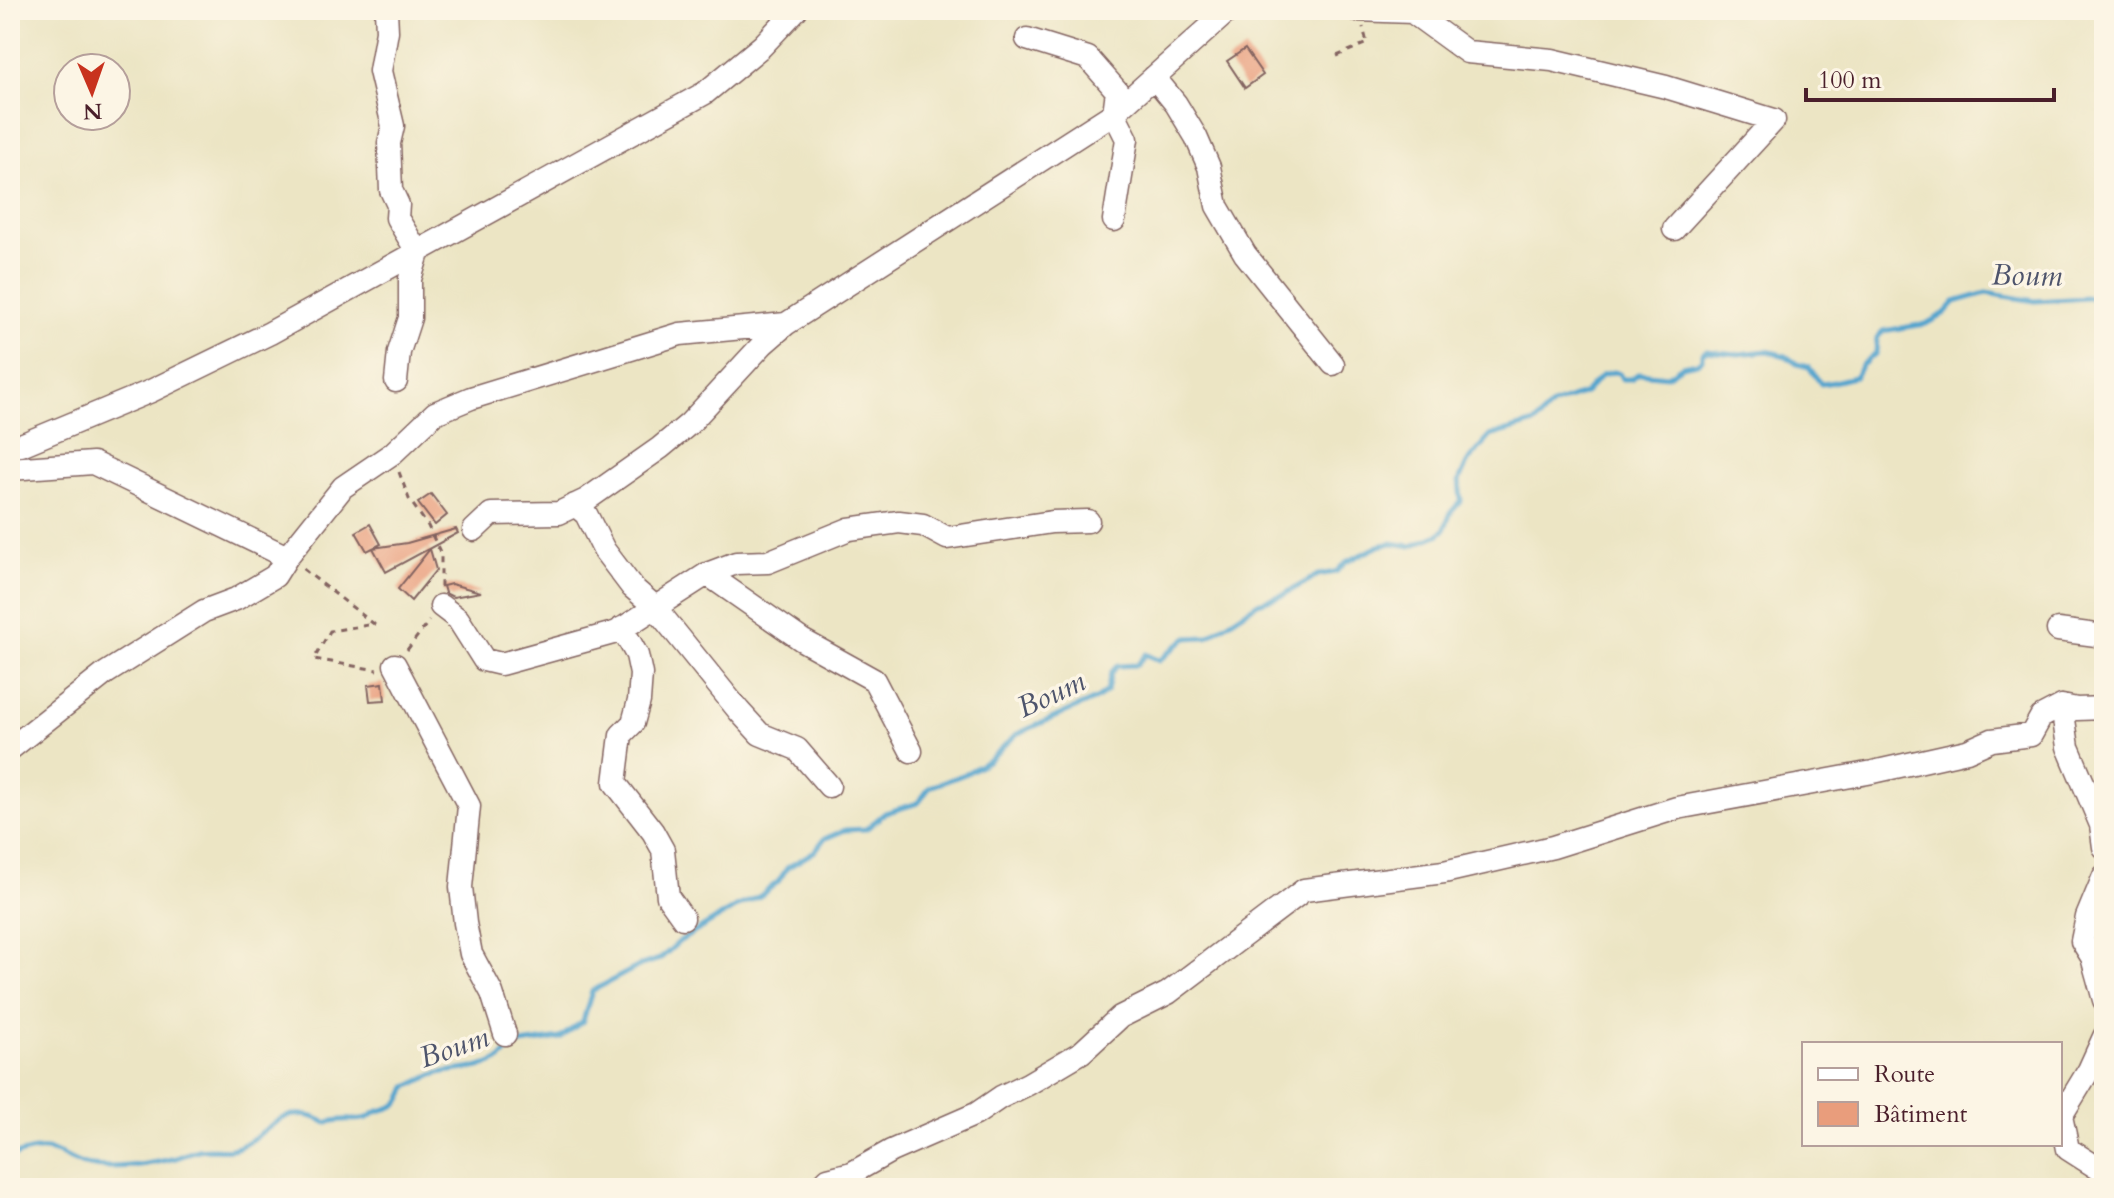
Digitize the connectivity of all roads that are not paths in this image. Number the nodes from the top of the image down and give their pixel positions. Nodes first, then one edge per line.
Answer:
1 (386, 10) edge
2 (796, 10) edge
3 (1229, 10) edge
4 (1358, 11) edge
5 (1027, 39) dead end
6 (1154, 77) junction
7 (1114, 113) junction
8 (1114, 220) dead end
9 (1674, 229) dead end
10 (418, 253) junction
11 (786, 324) junction
12 (1333, 364) dead end
13 (396, 381) dead end
14 (10, 446) edge
15 (10, 469) edge
16 (575, 505) junction
17 (1088, 521) dead end
18 (474, 530) dead end
19 (287, 557) junction
20 (707, 574) junction
21 (441, 606) road end
22 (654, 606) junction
23 (622, 628) junction
24 (2058, 630) dead end
25 (2104, 636) edge
26 (395, 665) road end
27 (2062, 706) junction
28 (2104, 708) edge
29 (10, 749) edge
30 (911, 751) dead end
31 (829, 786) dead end
32 (2104, 847) edge
33 (2104, 876) edge
34 (683, 918) dead end
35 (2104, 1000) edge
36 (505, 1034) dead end
37 (2104, 1037) edge
38 (2097, 1065) edge
39 (2062, 1115) edge
40 (2062, 1121) edge
41 (2104, 1172) edge
42 (819, 1188) edge

1 - 10 street
2 - 10 street
3 - 6 street
4 - 9 street
5 - 7 street
6 - 7 street
6 - 12 street
7 - 8 street
7 - 11 street
10 - 13 street
10 - 14 street
11 - 16 street
11 - 19 street
15 - 19 street
16 - 18 street
16 - 22 street
17 - 20 street
19 - 29 street
20 - 22 street
20 - 30 street
21 - 23 street
22 - 23 street
22 - 31 street
23 - 34 street
24 - 25 street
26 - 36 street
27 - 28 street
27 - 32 street
27 - 42 street
33 - 35 street
37 - 38 street
38 - 39 street
40 - 41 street

